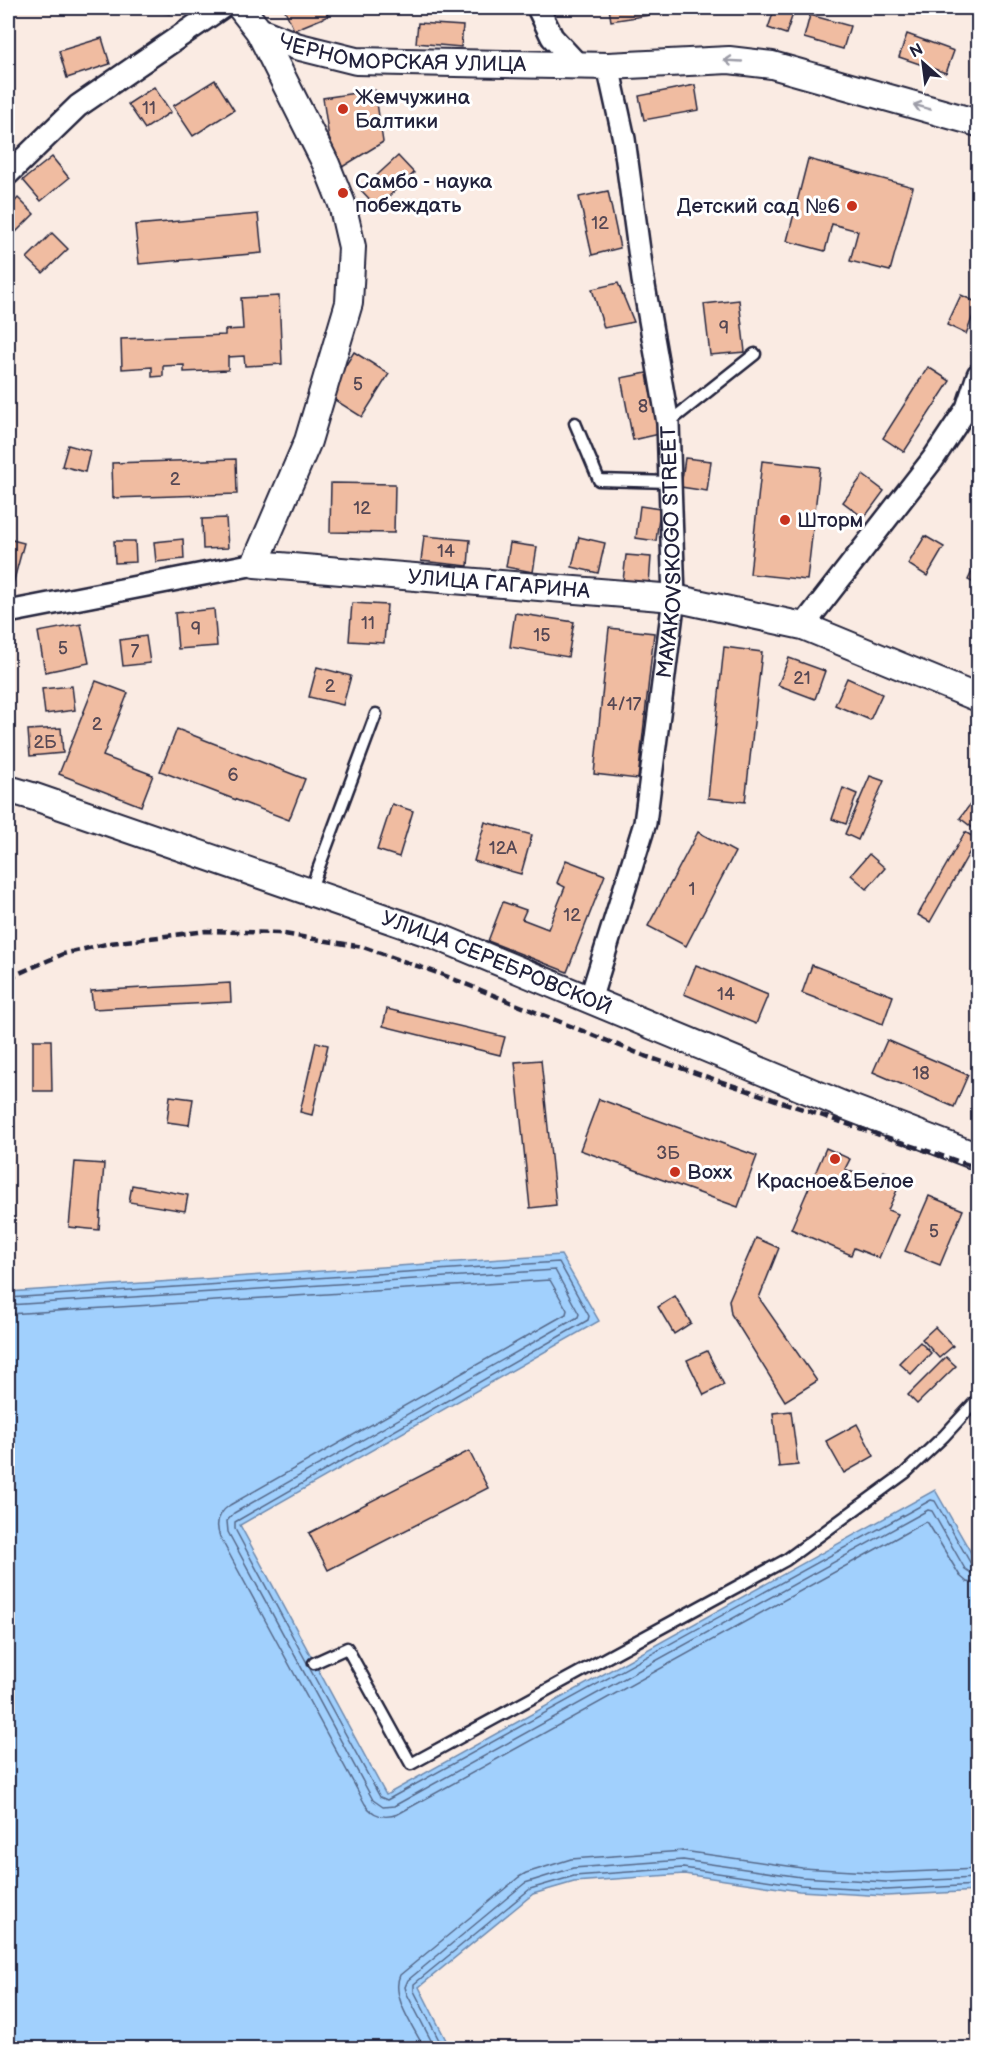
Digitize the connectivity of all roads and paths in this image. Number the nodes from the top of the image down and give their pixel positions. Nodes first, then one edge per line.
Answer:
1 (221, 8) edge
2 (241, 8) edge
3 (538, 8) edge
4 (259, 31) junction
5 (578, 65) junction
6 (608, 66) junction
7 (978, 123) edge
8 (8, 174) edge
9 (755, 354) dead end
10 (978, 375) edge
11 (575, 423) dead end
12 (668, 423) junction
13 (670, 482) junction
14 (255, 564) junction
15 (674, 598) junction
16 (8, 612) edge
17 (803, 626) junction
18 (978, 698) edge
19 (376, 714) dead end
20 (8, 789) edge
21 (310, 891) junction
22 (590, 999) junction
23 (978, 1156) edge
24 (978, 1399) edge
25 (314, 1663) dead end

1 - 8 street
2 - 4 street, ЧЕРНОМОРСКАЯ УЛИЦА
3 - 5 street
4 - 5 street, ЧЕРНОМОРСКАЯ УЛИЦА
4 - 14 street
5 - 6 street, ЧЕРНОМОРСКАЯ УЛИЦА
7 -> 6 street, ЧЕРНОМОРСКАЯ УЛИЦА
6 - 12 street, MAYAKOVSKOGO STREET
9 - 12 lane
10 - 17 street
11 - 13 lane
12 - 13 street, MAYAKOVSKOGO STREET
13 - 15 street, MAYAKOVSKOGO STREET
14 - 15 street, УЛИЦА ГАГАРИНА
14 - 16 street, УЛИЦА ГАГАРИНА
15 - 17 street, УЛИЦА ГАГАРИНА
15 - 22 street, MAYAKOVSKOGO STREET
17 - 18 street, УЛИЦА ГАГАРИНА
19 - 21 lane
20 - 21 street, УЛИЦА СЕРЕБРОВСКОЙ
21 - 22 street, УЛИЦА СЕРЕБРОВСКОЙ
22 - 23 street, УЛИЦА СЕРЕБРОВСКОЙ
24 - 25 lane

